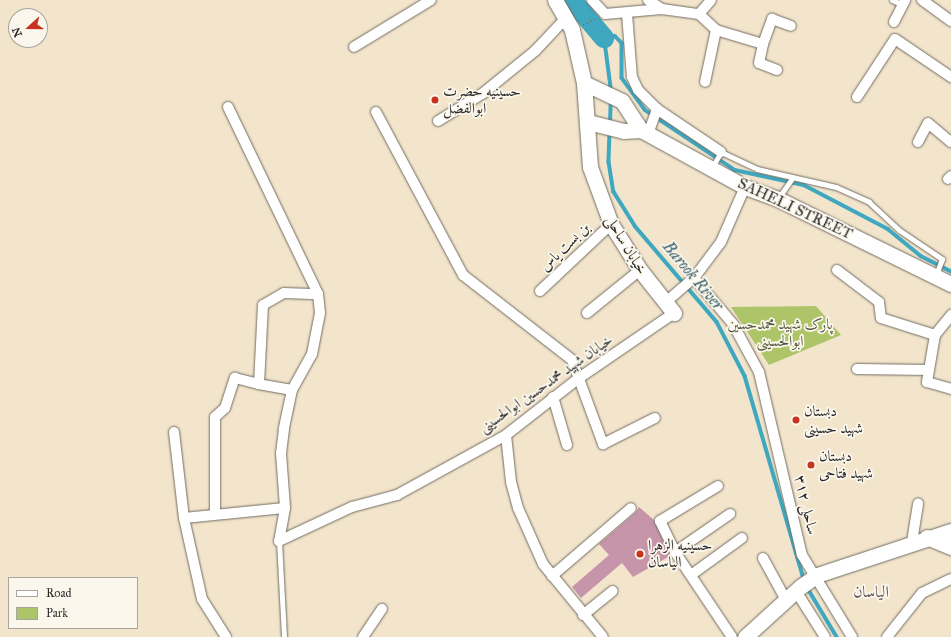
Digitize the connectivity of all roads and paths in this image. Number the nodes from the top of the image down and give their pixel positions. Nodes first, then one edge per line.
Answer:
1 (431, 0) edge
2 (592, 0) edge
3 (648, 0) edge
4 (711, 0) edge
5 (892, 0) edge
6 (922, 0) edge
7 (558, 1) edge
8 (904, 2) edge
9 (662, 9) junction
10 (627, 14) junction
11 (699, 14) junction
12 (602, 15) junction
13 (566, 18) junction
14 (950, 18) edge
15 (894, 22) dead end
16 (587, 23) dead end
17 (791, 26) dead end
18 (716, 30) junction
19 (763, 44) junction
20 (354, 47) dead end
21 (777, 70) dead end
22 (951, 77) edge
23 (705, 82) dead end
24 (584, 83) junction
25 (857, 96) dead end
26 (228, 107) dead end
27 (657, 109) junction
28 (376, 112) dead end
29 (438, 121) dead end
30 (594, 123) junction
31 (645, 132) junction
32 (918, 142) dead end
33 (951, 142) edge
34 (720, 153) junction
35 (713, 166) junction
36 (792, 179) junction
37 (745, 187) junction
38 (780, 195) junction
39 (610, 224) junction
40 (640, 270) junction
41 (837, 270) dead end
42 (937, 271) junction
43 (694, 278) junction
44 (951, 284) edge
45 (540, 291) dead end
46 (318, 294) junction
47 (670, 307) junction
48 (587, 313) dead end
49 (951, 315) edge
50 (935, 335) junction
51 (857, 369) dead end
52 (929, 370) junction
53 (579, 378) junction
54 (259, 384) junction
55 (951, 389) edge
56 (292, 390) junction
57 (553, 397) junction
58 (655, 418) dead end
59 (174, 432) dead end
60 (506, 435) junction
61 (566, 445) dead end
62 (718, 486) dead end
63 (918, 503) dead end
64 (285, 508) junction
65 (631, 508) dead end
66 (215, 514) junction
67 (730, 514) dead end
68 (184, 518) junction
69 (951, 531) edge
70 (927, 537) junction
71 (742, 538) dead end
72 (279, 541) junction
73 (912, 542) junction
74 (951, 547) edge
75 (675, 552) junction
76 (763, 558) dead end
77 (552, 576) junction
78 (691, 576) junction
79 (815, 576) junction
80 (951, 579) edge
81 (613, 591) dead end
82 (794, 592) junction
83 (382, 609) dead end
84 (583, 615) junction
85 (226, 637) edge
86 (284, 637) edge
87 (363, 637) edge
88 (603, 637) edge
89 (732, 637) edge
90 (745, 637) edge
91 (825, 637) edge
92 (852, 637) edge
93 (887, 637) edge

1 - 20 street
2 - 12 street
3 - 9 street
4 - 11 street
5 - 8 lane
6 - 14 street
7 - 13 street
8 - 15 street
9 - 10 street
9 - 11 street
10 - 12 street
10 - 27 street
11 - 18 street
12 - 16 path
13 - 24 street
13 - 29 street
17 - 19 street
18 - 19 street
18 - 23 street
19 - 21 street
22 - 25 street
24 - 30 street, خیابان ساحلی
24 - 31 street
26 - 46 street
27 - 31 street
27 - 34 street
28 - 53 street
30 - 31 street
30 - 39 street, خیابان ساحلی
31 - 35 street, SAHELI STREET
32 - 33 street
34 - 35 lane
34 - 36 lane
35 - 37 street, SAHELI STREET
36 - 38 lane
36 - 42 lane
37 - 38 street, SAHELI STREET
37 - 43 street
38 - 42 street, SAHELI STREET
39 - 40 street, خیابان ساحلی
39 - 45 street, بن بست یاس
40 - 47 street, خیابان ساحلی
40 - 48 street
41 - 50 street
42 - 44 street, SAHELI STREET
43 - 47 street, خیابان شهید محمدحسین ابوالحسینی
43 - 79 street, ساحلی ۳۱۲
46 - 54 street
46 - 56 street
47 - 53 street, خیابان شهید محمدحسین ابوالحسینی
49 - 50 street
50 - 52 street
51 - 52 street
52 - 55 street
53 - 57 street, خیابان شهید محمدحسین ابوالحسینی
53 - 58 street
54 - 56 street
54 - 66 street
56 - 64 street
57 - 60 street, خیابان شهید محمدحسین ابوالحسینی
57 - 61 street
59 - 68 street
60 - 72 street, خیابان شهید محمدحسین ابوالحسینی
60 - 77 street
62 - 75 street
63 - 73 street
64 - 66 street
64 - 72 street
65 - 77 street
66 - 68 street
67 - 75 street
68 - 85 street
69 - 70 street
70 - 73 street
70 - 74 street
71 - 78 street
72 - 86 lane
73 - 79 street
75 - 78 street
76 - 82 street
77 - 84 street
78 - 89 street
79 - 82 street
79 - 92 street, ساحلی ۳۱۲
80 - 93 street
81 - 84 street
82 - 90 street
82 - 91 street
83 - 87 street
84 - 88 street

